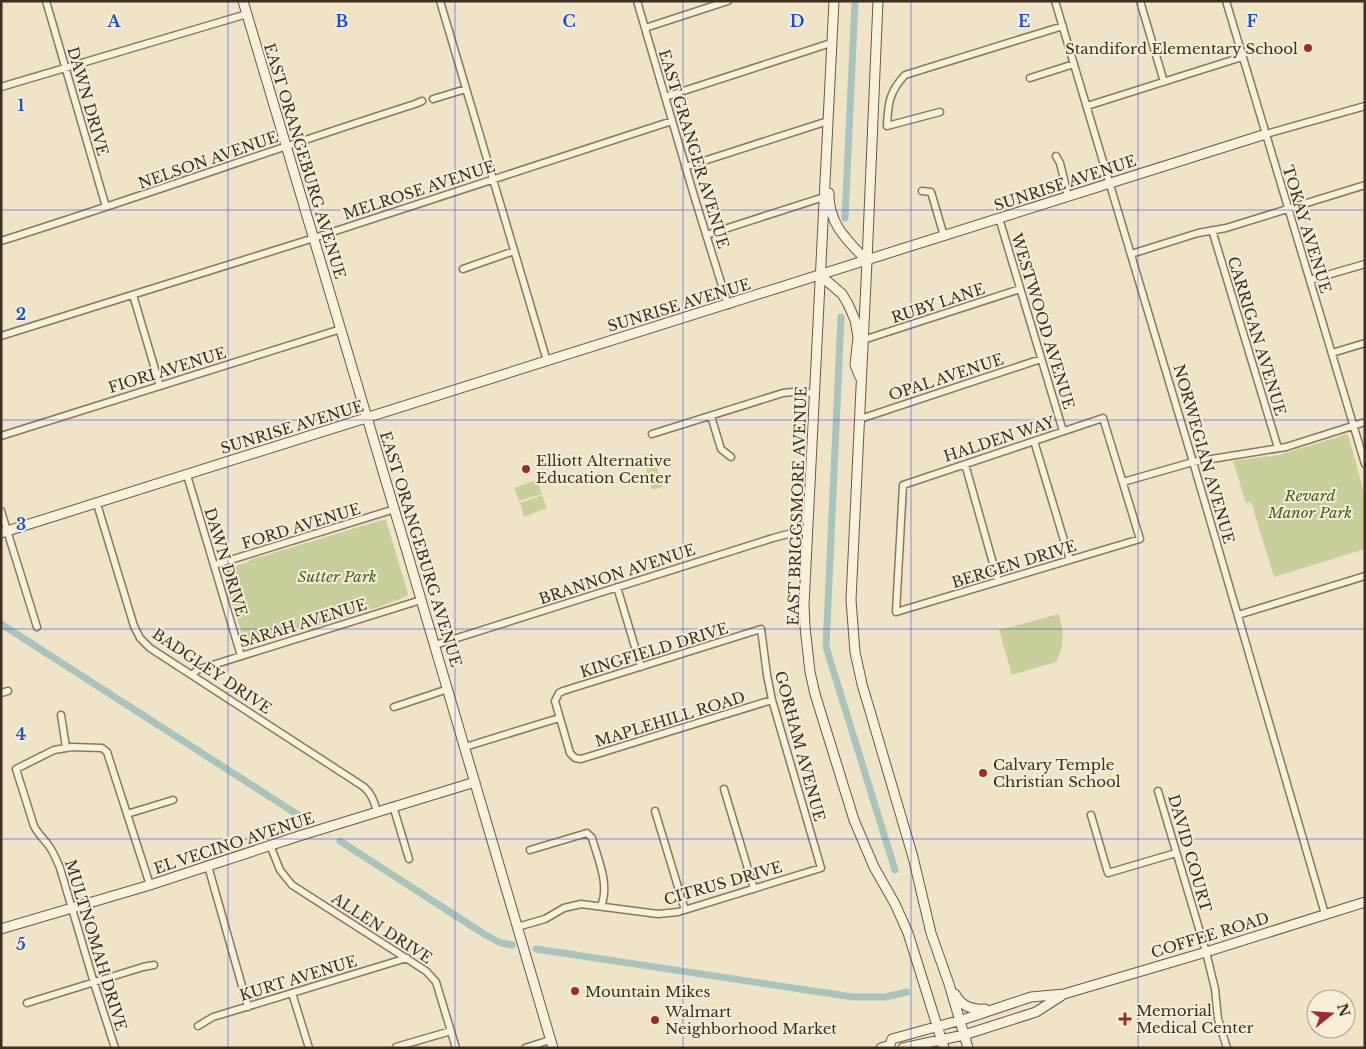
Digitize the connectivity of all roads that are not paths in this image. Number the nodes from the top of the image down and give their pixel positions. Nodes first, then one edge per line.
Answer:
1 (46, 1) edge
2 (243, 1) edge
3 (440, 1) edge
4 (637, 1) edge
5 (728, 1) edge
6 (834, 1) edge
7 (878, 1) edge
8 (1055, 1) edge
9 (1140, 1) edge
10 (1226, 1) edge
11 (247, 14) junction
12 (1062, 26) junction
13 (645, 28) junction
14 (832, 43) junction
15 (1242, 57) junction
16 (1074, 64) junction
17 (65, 67) junction
18 (1030, 78) dead end
19 (1164, 82) junction
20 (1, 87) edge
21 (466, 88) junction
22 (665, 97) junction
23 (433, 99) dead end
24 (422, 101) dead end
25 (1087, 106) junction
26 (1365, 106) edge
27 (940, 112) dead end
28 (672, 121) junction
29 (828, 121) junction
30 (1266, 134) junction
31 (286, 147) junction
32 (1056, 156) dead end
33 (826, 161) junction
34 (685, 167) junction
35 (493, 179) junction
36 (1110, 183) junction
37 (1365, 185) edge
38 (922, 191) dead end
39 (1068, 196) junction
40 (824, 197) junction
41 (106, 207) junction
42 (1288, 208) junction
43 (999, 218) junction
44 (1212, 230) junction
45 (706, 235) junction
46 (944, 236) junction
47 (314, 238) junction
48 (1, 241) edge
49 (514, 251) junction
50 (1131, 254) junction
51 (867, 261) junction
52 (1365, 264) edge
53 (463, 269) dead end
54 (820, 275) junction
55 (1310, 280) junction
56 (1020, 289) junction
57 (133, 295) junction
58 (728, 304) junction
59 (341, 329) junction
60 (1, 336) edge
61 (863, 340) junction
62 (1365, 343) edge
63 (1332, 353) junction
64 (1041, 359) junction
65 (547, 361) junction
66 (861, 382) junction
67 (160, 386) junction
68 (814, 393) junction
69 (711, 416) junction
70 (368, 418) junction
71 (860, 419) junction
72 (1365, 422) edge
73 (1353, 426) junction
74 (1063, 431) junction
75 (652, 434) dead end
76 (1, 436) edge
77 (1034, 441) junction
78 (1278, 448) junction
79 (731, 457) dead end
80 (1193, 462) junction
81 (965, 464) junction
82 (1365, 464) edge
83 (187, 475) junction
84 (1123, 482) junction
85 (97, 504) junction
86 (395, 509) junction
87 (1, 510) edge
88 (808, 531) junction
89 (5, 532) edge
90 (1070, 560) junction
91 (214, 565) junction
92 (1365, 576) edge
93 (998, 581) junction
94 (617, 587) junction
95 (421, 600) junction
96 (896, 612) joint
97 (1238, 615) junction
98 (37, 628) dead end
99 (761, 630) joint
100 (435, 645) junction
101 (241, 656) junction
102 (641, 667) junction
103 (193, 674) junction
104 (448, 689) junction
105 (772, 700) junction
106 (394, 707) dead end
107 (61, 715) dead end
108 (559, 718) junction
109 (66, 747) junction
110 (465, 747) junction
111 (475, 782) junction
112 (724, 789) dead end
113 (1158, 791) dead end
114 (173, 800) dead end
115 (394, 806) junction
116 (655, 810) dead end
117 (377, 812) junction
118 (127, 814) junction
119 (1091, 815) dead end
120 (270, 845) junction
121 (530, 850) dead end
122 (1176, 853) junction
123 (409, 859) dead end
124 (208, 866) junction
125 (821, 868) joint
126 (150, 885) junction
127 (754, 889) junction
128 (1365, 902) edge
129 (600, 906) junction
130 (72, 907) junction
131 (685, 910) junction
132 (1325, 914) junction
133 (517, 928) junction
134 (1, 929) edge
135 (1206, 952) junction
136 (407, 958) junction
137 (154, 965) dead end
138 (94, 983) junction
139 (949, 984) junction
140 (292, 993) junction
141 (1064, 994) junction
142 (27, 1003) dead end
143 (248, 1007) junction
144 (996, 1009) junction
145 (960, 1020) junction
146 (198, 1026) dead end
147 (938, 1026) junction
148 (451, 1031) junction
149 (964, 1035) junction
150 (552, 1044) edge
151 (943, 1044) edge
152 (888, 1047) edge
153 (917, 1047) edge
154 (115, 1048) edge
155 (309, 1048) edge
156 (396, 1048) edge
157 (456, 1048) edge
158 (525, 1048) edge
159 (902, 1048) edge
160 (968, 1048) edge
161 (1227, 1048) edge

1 - 17 street, DAWN DRIVE
2 - 11 main road, EAST ORANGEBURG AVENUE
3 - 21 street
4 - 13 street, EAST GRANGER AVENUE
5 - 13 street
6 - 14 main road, EAST BRIGGSMORE AVENUE
7 - 51 main road
8 - 12 street, NORWEGIAN AVENUE
9 - 19 street
10 - 15 street, TOKAY AVENUE
11 - 17 street
11 - 31 main road, EAST ORANGEBURG AVENUE
12 - 16 street, NORWEGIAN AVENUE
12 - 27 street
13 - 22 street, EAST GRANGER AVENUE
14 - 22 street
14 - 29 main road, EAST BRIGGSMORE AVENUE
15 - 19 street
15 - 30 street, TOKAY AVENUE
16 - 18 street
16 - 25 street, NORWEGIAN AVENUE
17 - 20 street
17 - 41 street, DAWN DRIVE
19 - 25 street
21 - 23 street
21 - 35 street
22 - 28 street, EAST GRANGER AVENUE
24 - 31 street, NELSON AVENUE
25 - 36 street, NORWEGIAN AVENUE
26 - 30 street, SUNRISE AVENUE
28 - 34 street, EAST GRANGER AVENUE
28 - 35 street, MELROSE AVENUE
29 - 33 main road, EAST BRIGGSMORE AVENUE
29 - 34 street
30 - 36 main road, SUNRISE AVENUE
30 - 42 street, TOKAY AVENUE
31 - 41 street, NELSON AVENUE
31 - 47 main road, EAST ORANGEBURG AVENUE
32 - 39 street
33 - 40 main road, EAST BRIGGSMORE AVENUE
33 - 51 main road
34 - 45 street, EAST GRANGER AVENUE
35 - 47 street, MELROSE AVENUE
35 - 49 street
36 - 39 main road, SUNRISE AVENUE
36 - 50 street, NORWEGIAN AVENUE
37 - 42 street
38 - 46 street
39 - 43 main road, SUNRISE AVENUE
40 - 45 street
40 - 54 main road, EAST BRIGGSMORE AVENUE
41 - 48 street, NELSON AVENUE
42 - 44 street
42 - 55 street, TOKAY AVENUE
43 - 46 main road, SUNRISE AVENUE
43 - 56 street, WESTWOOD AVENUE
44 - 50 street
44 - 78 street, CARRIGAN AVENUE
45 - 58 street, EAST GRANGER AVENUE
46 - 51 main road, SUNRISE AVENUE
47 - 57 street, MELROSE AVENUE
47 - 59 main road, EAST ORANGEBURG AVENUE
49 - 53 street
49 - 65 street
50 - 80 street, NORWEGIAN AVENUE
51 - 54 main road, SUNRISE AVENUE
51 - 61 main road
52 - 55 street
54 - 58 main road, SUNRISE AVENUE
54 - 66 main road
54 - 68 main road, EAST BRIGGSMORE AVENUE
55 - 63 street, TOKAY AVENUE
56 - 61 street, RUBY LANE
56 - 64 street, WESTWOOD AVENUE
57 - 60 street, MELROSE AVENUE
57 - 67 street
58 - 65 main road, SUNRISE AVENUE
59 - 67 street, FIORI AVENUE
59 - 70 main road, EAST ORANGEBURG AVENUE
61 - 66 main road
62 - 63 street
63 - 73 street, TOKAY AVENUE
64 - 71 street, OPAL AVENUE
64 - 74 street, WESTWOOD AVENUE
65 - 70 main road, SUNRISE AVENUE
66 - 71 main road
67 - 76 street, FIORI AVENUE
68 - 69 street
68 - 88 main road, EAST BRIGGSMORE AVENUE
69 - 75 street
69 - 79 street
70 - 83 main road, SUNRISE AVENUE
70 - 86 main road, EAST ORANGEBURG AVENUE
71 - 139 main road
72 - 73 street
73 - 78 street
73 - 82 street, TOKAY AVENUE
74 - 77 street, HALDEN WAY
74 - 84 street, HALDEN WAY
77 - 81 street, HALDEN WAY
77 - 90 street
78 - 80 street
80 - 84 street
80 - 97 street, NORWEGIAN AVENUE
81 - 93 street
81 - 96 street, HALDEN WAY
83 - 85 main road, SUNRISE AVENUE
83 - 91 street, DAWN DRIVE
84 - 90 street, BERGEN DRIVE
85 - 89 main road, SUNRISE AVENUE
85 - 103 street, BADGLEY DRIVE
86 - 91 street, FORD AVENUE
86 - 95 main road, EAST ORANGEBURG AVENUE
87 - 89 street
88 - 94 street, BRANNON AVENUE
88 - 147 main road, EAST BRIGGSMORE AVENUE
89 - 98 street
90 - 93 street, BERGEN DRIVE
91 - 101 street, DAWN DRIVE
92 - 97 street
93 - 96 street, BERGEN DRIVE
94 - 100 street, BRANNON AVENUE
94 - 102 street
95 - 100 main road, EAST ORANGEBURG AVENUE
95 - 101 street, SARAH AVENUE
97 - 132 street, NORWEGIAN AVENUE
99 - 102 street, KINGFIELD DRIVE
99 - 105 street, GORHAM AVENUE
100 - 104 main road, EAST ORANGEBURG AVENUE
101 - 103 street, SARAH AVENUE
102 - 108 street, KINGFIELD DRIVE
103 - 117 street, BADGLEY DRIVE
104 - 106 street
104 - 110 main road, EAST ORANGEBURG AVENUE
105 - 108 street, MAPLEHILL ROAD
105 - 125 street, GORHAM AVENUE
107 - 109 street
108 - 110 street
109 - 118 street
109 - 130 street, MULTNOMAH DRIVE
110 - 111 main road, EAST ORANGEBURG AVENUE
111 - 115 main road, EL VECINO AVENUE
111 - 133 main road, EAST ORANGEBURG AVENUE
112 - 127 street
113 - 122 street, DAVID COURT
114 - 118 street
115 - 117 main road, EL VECINO AVENUE
115 - 123 street
116 - 131 street
117 - 120 main road, EL VECINO AVENUE
118 - 126 street
119 - 122 street
120 - 124 main road, EL VECINO AVENUE
120 - 136 street, ALLEN DRIVE
121 - 129 street
122 - 135 street, DAVID COURT
124 - 126 main road, EL VECINO AVENUE
124 - 143 street
125 - 127 street, CITRUS DRIVE
126 - 130 main road, EL VECINO AVENUE
127 - 131 street, CITRUS DRIVE
128 - 132 main road, COFFEE ROAD
129 - 131 street, CITRUS DRIVE
129 - 133 street, CITRUS DRIVE
130 - 134 main road, EL VECINO AVENUE
130 - 138 street, MULTNOMAH DRIVE
132 - 135 main road, COFFEE ROAD
133 - 150 main road, EAST ORANGEBURG AVENUE
135 - 141 main road, COFFEE ROAD
135 - 161 street, DAVID COURT
136 - 140 street, KURT AVENUE
136 - 148 street, ALLEN DRIVE
137 - 138 street
138 - 142 street
138 - 154 street, MULTNOMAH DRIVE
139 - 144 main road
139 - 145 main road
140 - 143 street, KURT AVENUE
140 - 155 street
141 - 144 main road, COFFEE ROAD
141 - 149 main road, COFFEE ROAD
143 - 146 street, KURT AVENUE
144 - 145 main road, COFFEE ROAD
145 - 147 main road, COFFEE ROAD
145 - 149 main road
147 - 151 main road, EAST BRIGGSMORE AVENUE
147 - 152 main road, COFFEE ROAD
148 - 156 street
148 - 157 street, ALLEN DRIVE
149 - 151 main road, COFFEE ROAD
149 - 160 main road
150 - 158 street
151 - 153 main road, COFFEE ROAD
153 - 159 main road, COFFEE ROAD

